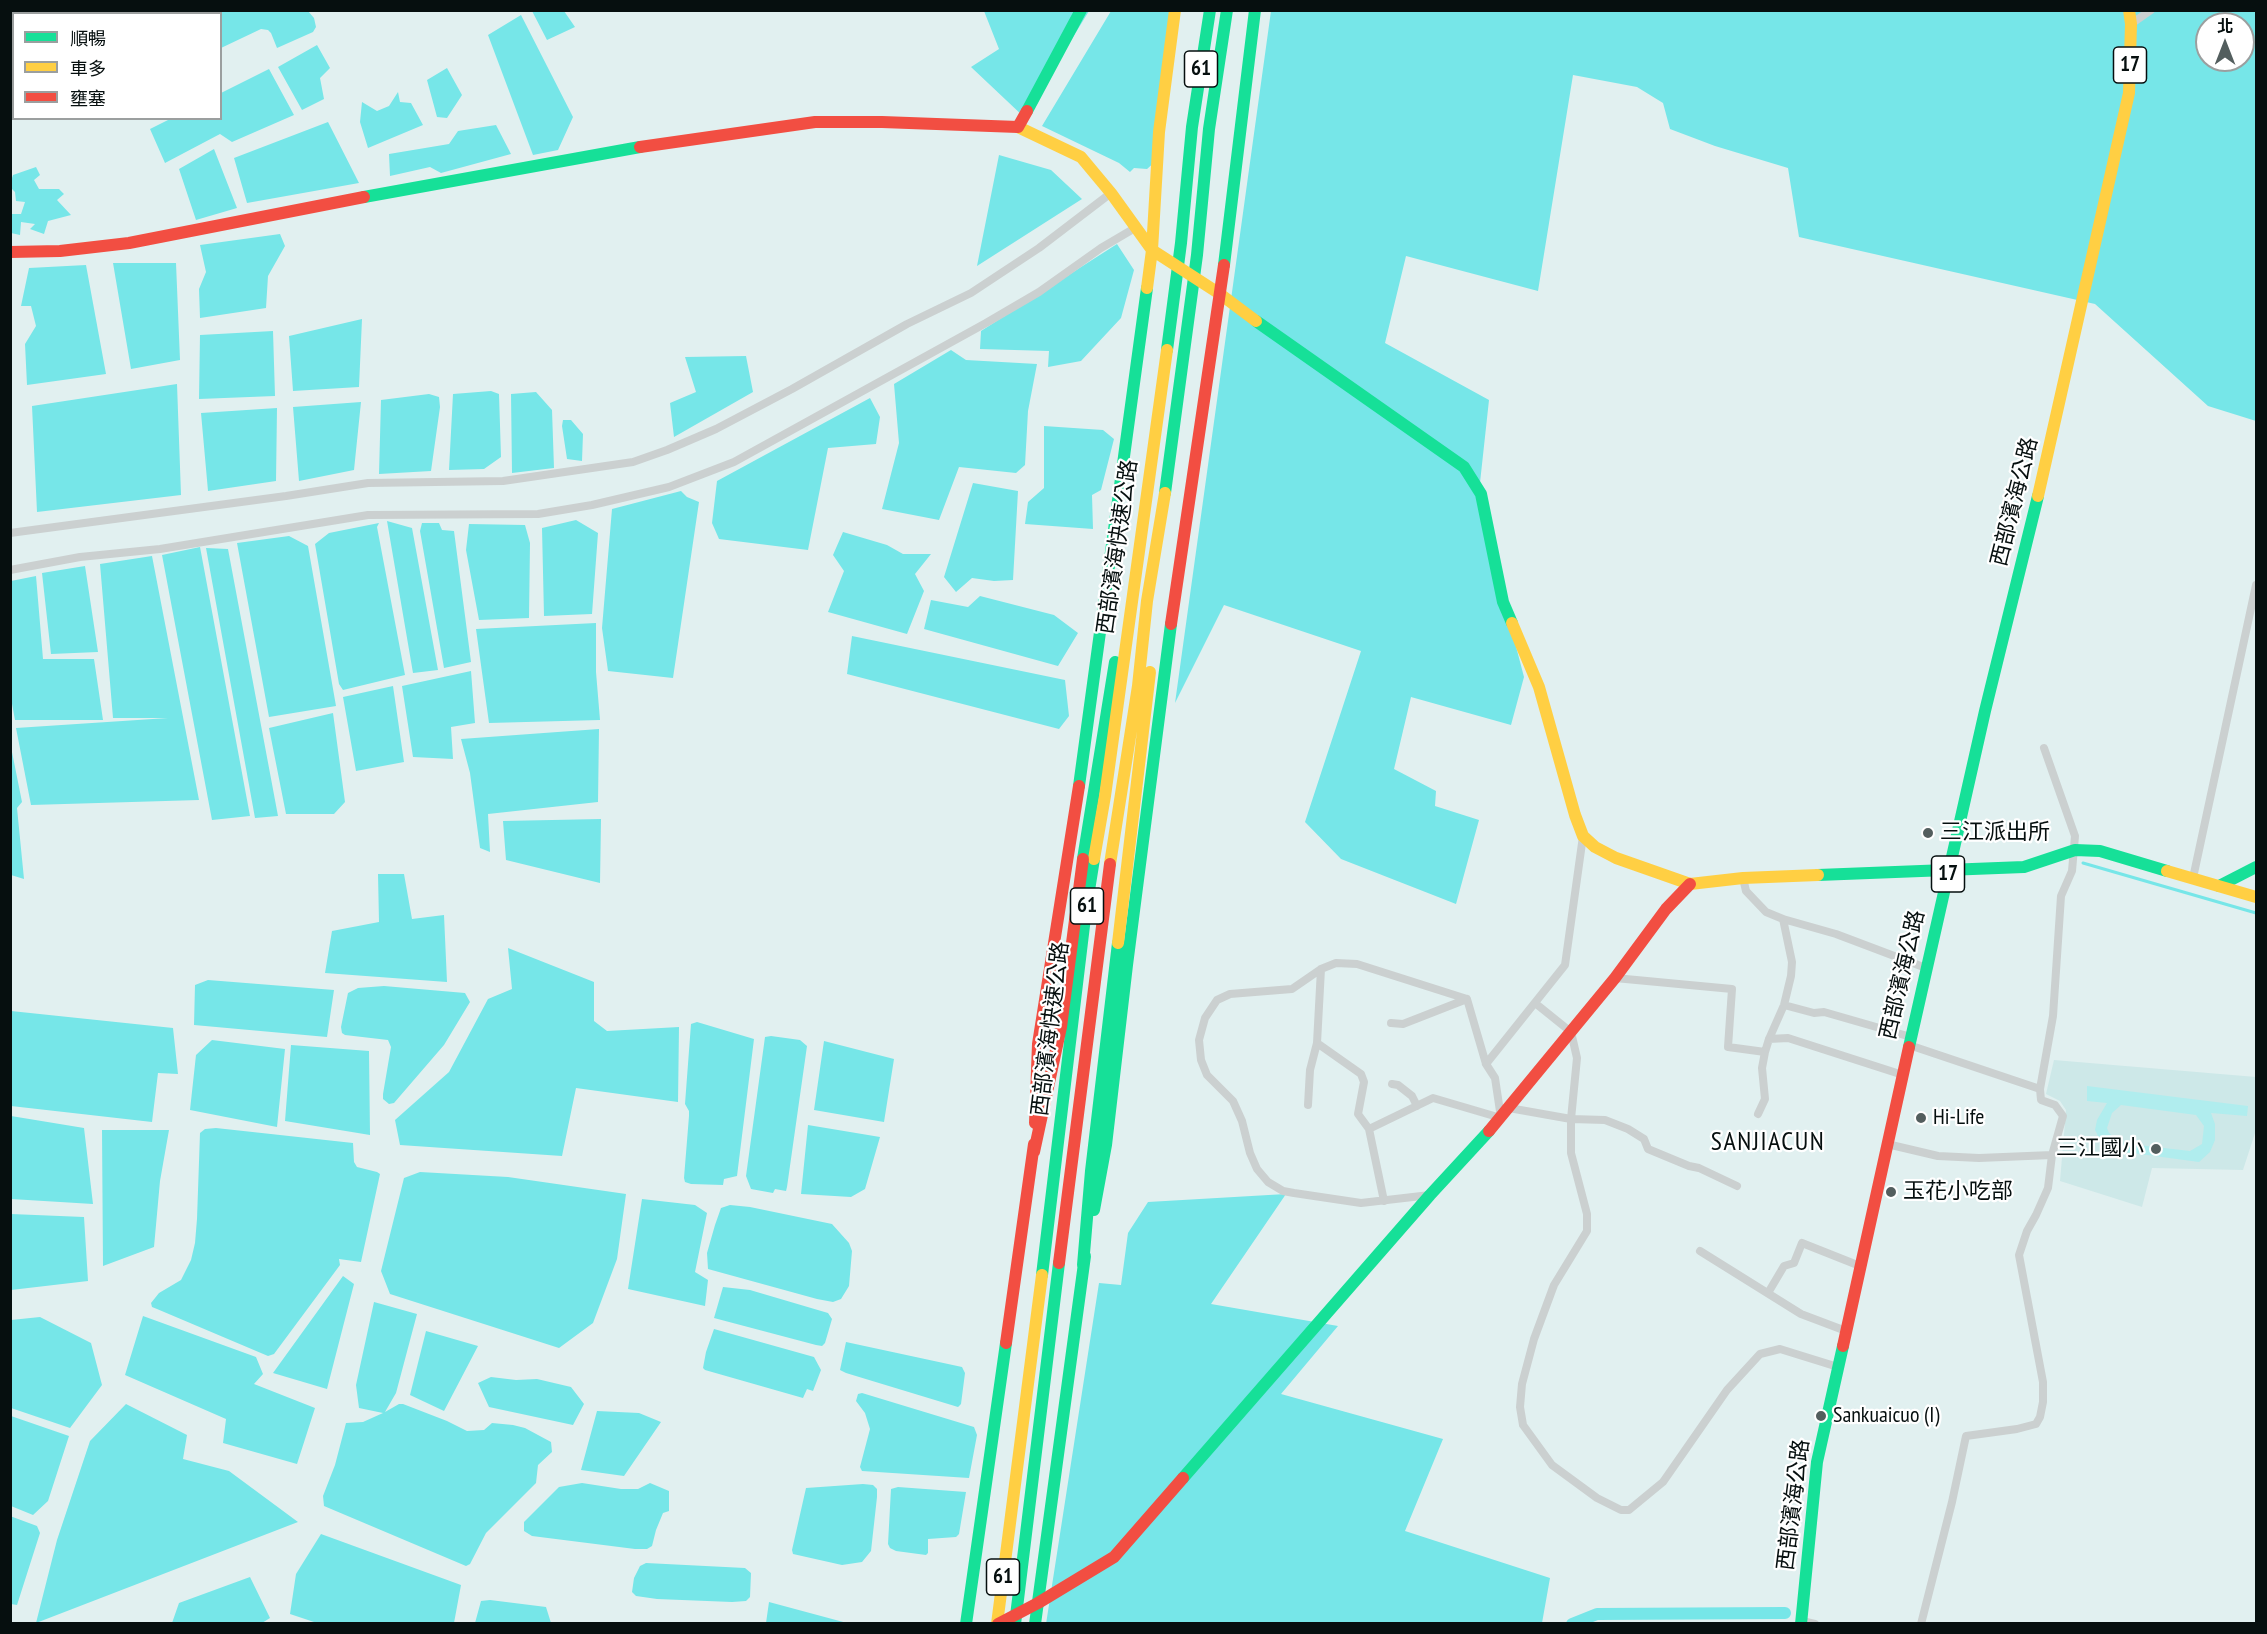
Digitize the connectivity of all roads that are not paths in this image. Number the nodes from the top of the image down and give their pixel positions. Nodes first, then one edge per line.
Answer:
1 (1081, 10) edge
2 (1175, 10) edge
3 (1210, 10) edge
4 (1227, 10) edge
5 (1255, 10) edge
6 (2129, 10) edge
7 (2151, 10) edge
8 (2131, 24) junction
9 (1018, 127) junction
10 (1114, 196) junction
11 (1134, 226) junction
12 (1152, 250) junction
13 (10, 252) edge
14 (1220, 294) junction
15 (1145, 512) junction
16 (1162, 515) junction
17 (10, 533) edge
18 (10, 570) edge
19 (2256, 585) edge
20 (2044, 748) dead end
21 (1583, 836) junction
22 (2075, 850) junction
23 (2256, 867) edge
24 (1949, 869) junction
25 (1743, 878) junction
26 (2193, 878) junction
27 (1690, 884) junction
28 (2219, 886) junction
29 (2256, 897) edge
30 (1783, 919) junction
31 (1926, 968) junction
32 (1321, 969) junction
33 (1615, 978) junction
34 (1467, 999) junction
35 (1535, 1004) junction
36 (1784, 1005) junction
37 (1391, 1023) dead end
38 (1571, 1032) junction
39 (1769, 1039) junction
40 (1910, 1041) junction
41 (1317, 1043) junction
42 (1766, 1052) junction
43 (1486, 1064) junction
44 (1903, 1075) junction
45 (1392, 1084) dead end
46 (2040, 1089) junction
47 (1308, 1105) dead end
48 (1418, 1106) junction
49 (1509, 1108) junction
50 (1758, 1114) dead end
51 (1501, 1118) junction
52 (1570, 1119) junction
53 (1370, 1129) junction
54 (1887, 1144) junction
55 (1034, 1152) junction
56 (2052, 1155) junction
57 (1737, 1186) dead end
58 (1430, 1194) junction
59 (1384, 1201) junction
60 (1700, 1251) dead end
61 (1083, 1265) junction
62 (1860, 1266) junction
63 (1768, 1293) junction
64 (1846, 1330) junction
65 (1838, 1367) junction
66 (1038, 1603) junction
67 (1802, 1622) edge
68 (966, 1623) edge
69 (998, 1623) edge
70 (1015, 1623) edge
71 (1035, 1623) edge
72 (1815, 1623) edge
73 (1921, 1623) edge

1 - 9 main road
2 - 12 main road
3 - 15 main road, 西部濱海快速公路 / 61
4 - 16 main road, 西部濱海快速公路 / 61
5 - 14 main road
6 - 8 main road, 西部濱海公路 / 17
7 - 8 street
8 - 24 main road, 西部濱海公路 / 17
9 - 10 main road
9 - 13 main road
10 - 11 main road
10 - 17 street
11 - 12 main road
11 - 18 street
12 - 14 main road
12 - 55 main road
14 - 21 main road
14 - 61 main road
15 - 55 main road
15 - 69 main road, 西部濱海快速公路 / 61
16 - 61 main road
16 - 70 main road, 西部濱海快速公路 / 61
19 - 26 street
20 - 22 street
21 - 27 main road
21 - 35 street
22 - 24 main road
22 - 26 main road
22 - 46 street
23 - 28 main road
24 - 25 main road
24 - 31 main road, 西部濱海公路 / 17
25 - 27 main road
25 - 30 street
26 - 28 main road
27 - 33 main road
28 - 29 main road
30 - 31 street
30 - 36 street
31 - 40 main road, 西部濱海公路 / 17
32 - 34 street
32 - 41 street
32 - 59 street
33 - 38 main road
33 - 42 street
34 - 37 street
34 - 43 street
35 - 38 street
35 - 43 street
36 - 39 street
36 - 40 street
38 - 49 main road
38 - 52 street
39 - 42 street
39 - 44 street
40 - 44 main road, 西部濱海公路 / 17
40 - 46 street
41 - 47 street
41 - 53 street
42 - 50 street
43 - 51 street
44 - 54 main road, 西部濱海公路 / 17
45 - 48 street
46 - 56 street
48 - 51 street
48 - 53 street
49 - 51 main road
49 - 52 street
51 - 58 main road
52 - 57 street
52 - 65 street
53 - 59 street
54 - 56 street
54 - 62 main road, 西部濱海公路 / 17
55 - 68 main road
56 - 73 street
58 - 59 street
58 - 66 main road
60 - 63 street
61 - 66 main road
62 - 63 street
62 - 64 main road, 西部濱海公路 / 17
63 - 64 street
64 - 65 main road, 西部濱海公路 / 17
65 - 67 main road, 西部濱海公路 / 17
66 - 69 main road
66 - 71 main road
67 - 72 street

